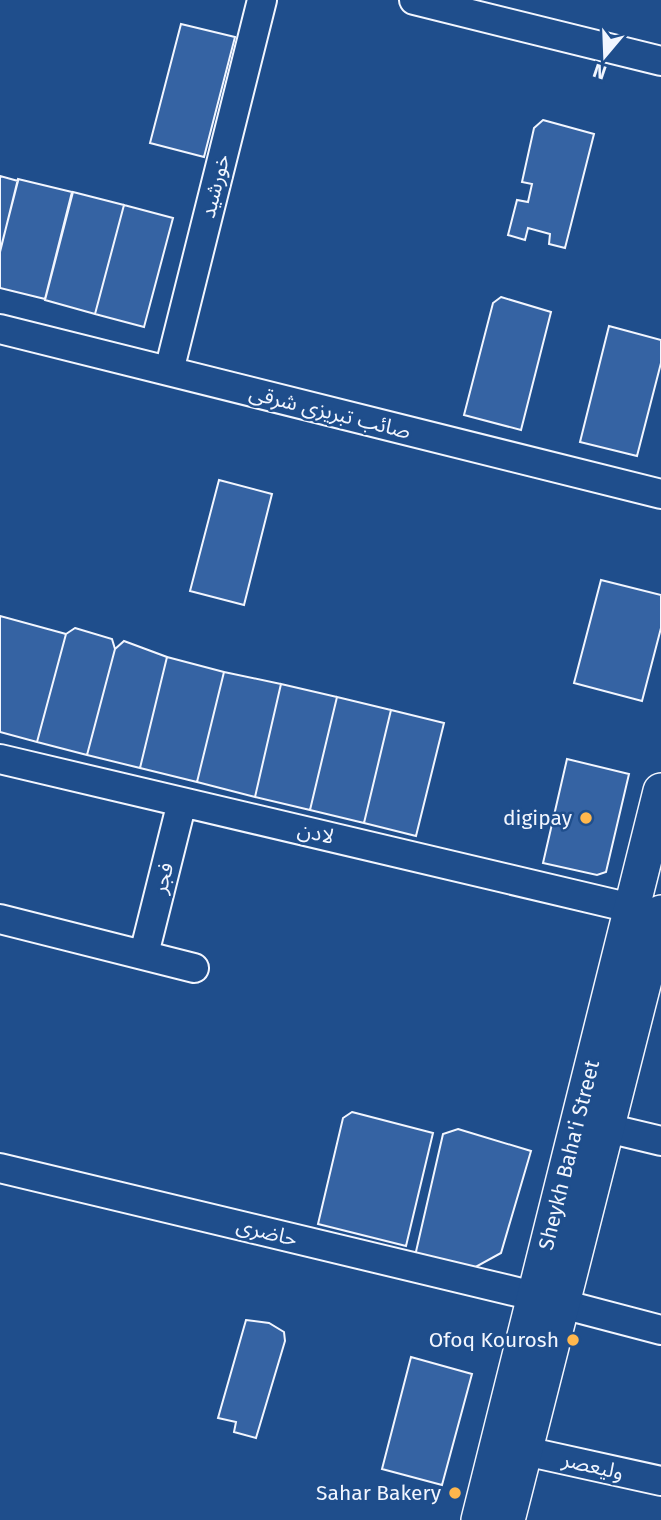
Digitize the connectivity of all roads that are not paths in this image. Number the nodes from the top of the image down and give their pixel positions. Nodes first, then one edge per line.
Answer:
1 (262, 0) edge
2 (414, 0) edge
3 (661, 61) edge
4 (0, 329) edge
5 (169, 371) junction
6 (661, 494) edge
7 (0, 759) edge
8 (661, 791) edge
9 (181, 802) junction
10 (653, 913) edge
11 (0, 919) edge
12 (144, 954) junction
13 (194, 968) dead end
14 (607, 1128) junction
15 (661, 1141) edge
16 (0, 1168) edge
17 (548, 1300) junction
18 (661, 1330) edge
19 (525, 1451) junction
20 (661, 1481) edge
21 (479, 1520) edge
22 (507, 1520) edge

1 - 5 street, خورشید
2 - 3 street
4 - 5 street, صائب تبریزی شرقی
5 - 6 street, صائب تبریزی شرقی
7 - 9 street, لادن
8 - 10 main road, Sheykh Baha'i Street
9 - 10 street, لادن
9 - 12 street, فجر
10 - 14 main road, Sheykh Baha'i Street
10 - 17 main road, Sheykh Baha'i Street
11 - 12 street
12 - 13 street
14 - 15 street
14 - 17 main road, Sheykh Baha'i Street
16 - 17 street, حاضری
17 - 18 street, حاضری
17 - 19 main road, Sheykh Baha'i Street
17 - 21 main road, Sheykh Baha'i Street
19 - 20 street, ولیعصر
19 - 22 main road, Sheykh Baha'i Street

